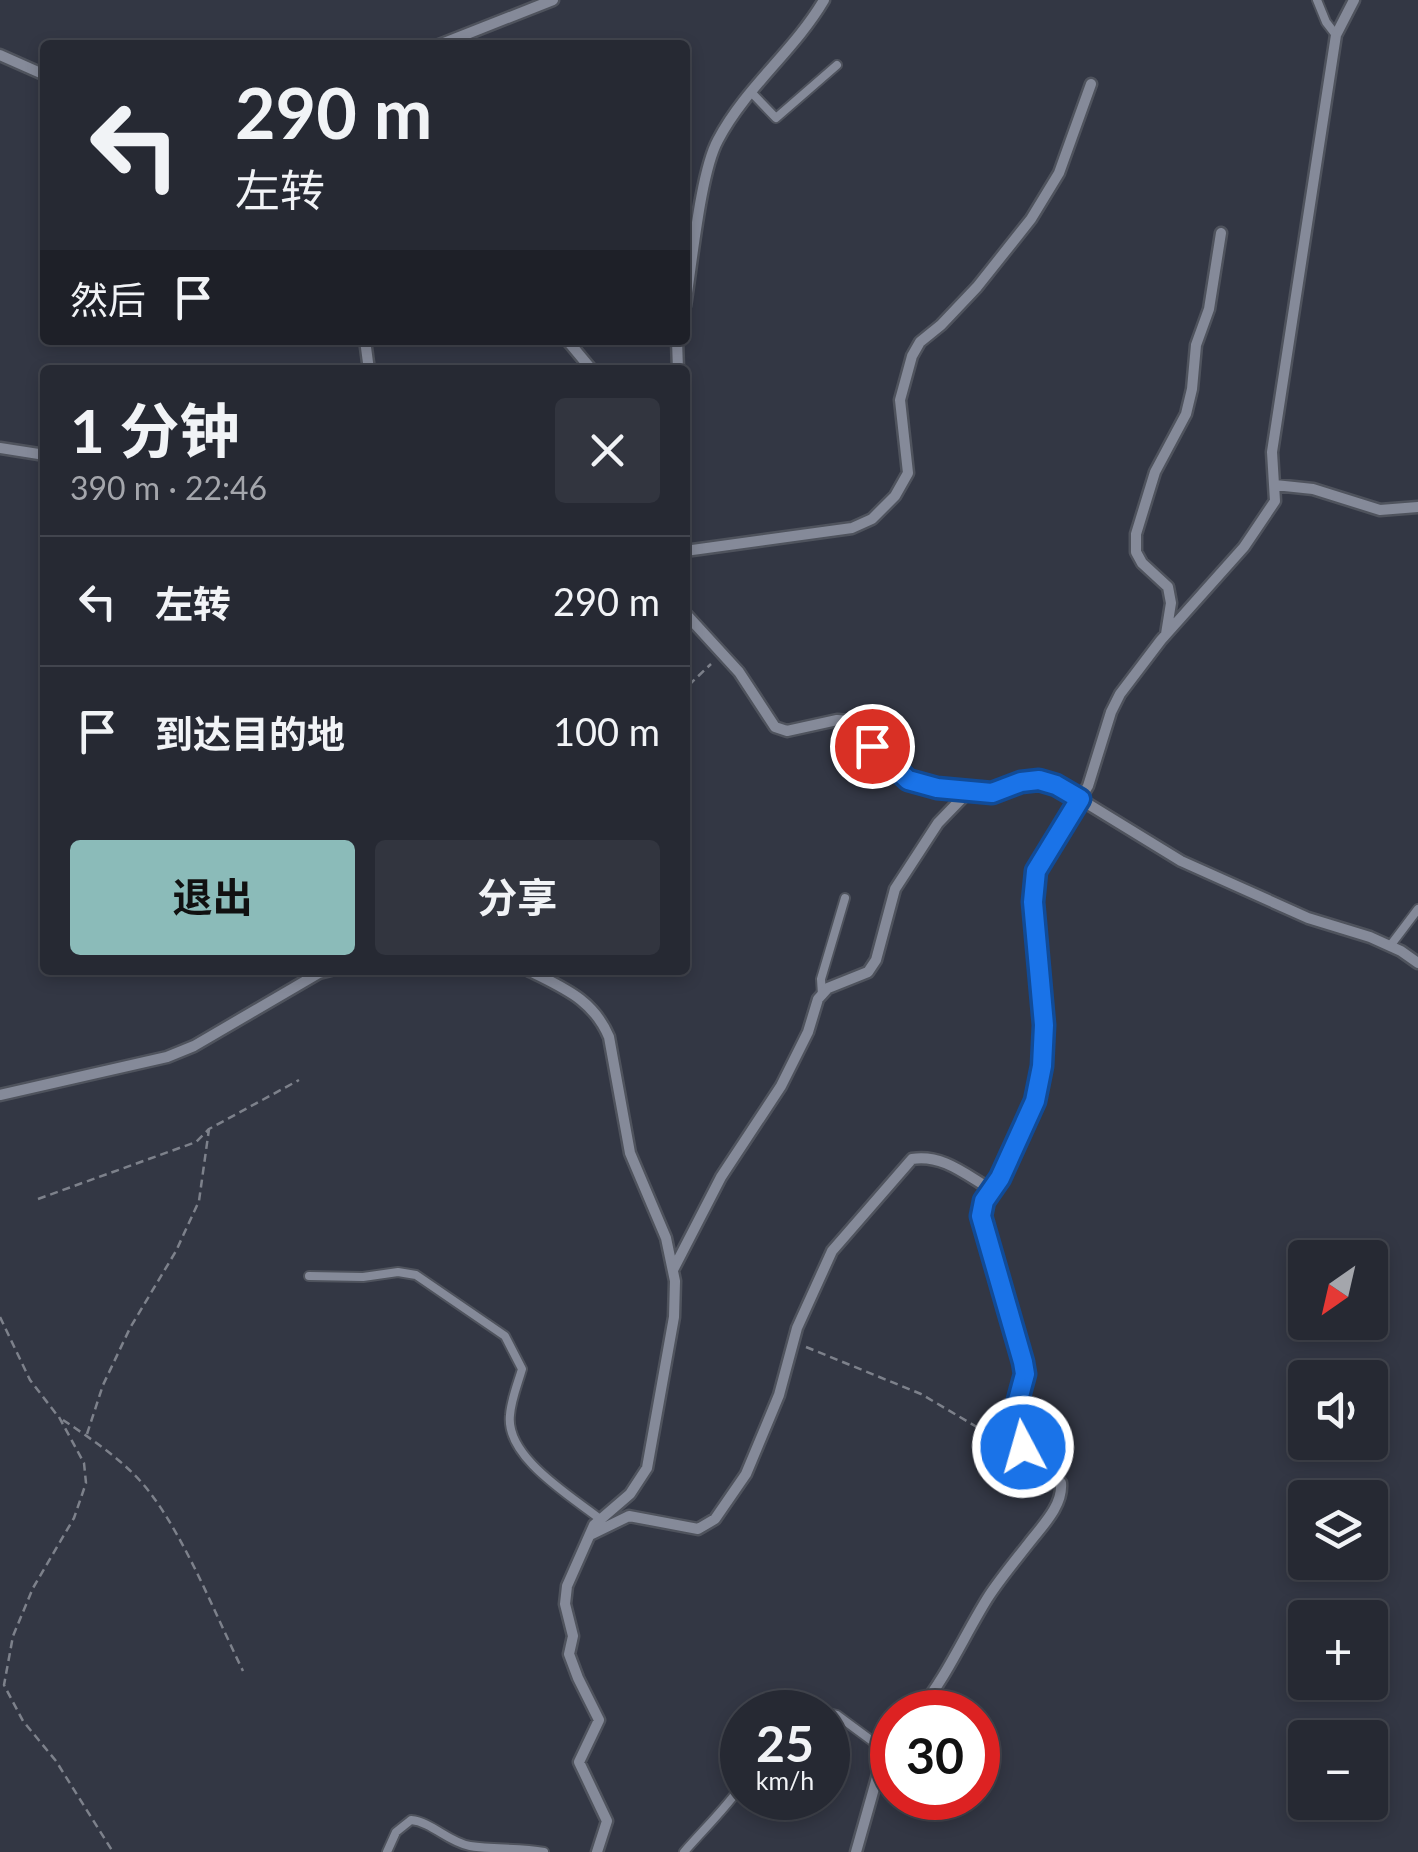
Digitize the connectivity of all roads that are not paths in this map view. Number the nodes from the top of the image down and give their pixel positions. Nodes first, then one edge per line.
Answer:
1 (552, 0) edge
2 (824, 0) edge
3 (1317, 0) edge
4 (1354, 0) edge
5 (1336, 35) junction
6 (452, 40) edge
7 (0, 55) edge
8 (837, 65) dead end
9 (40, 74) edge
10 (1091, 84) dead end
11 (752, 93) junction
12 (1220, 233) dead end
13 (690, 279) edge
14 (571, 345) edge
15 (588, 365) edge
16 (0, 448) edge
17 (40, 454) edge
18 (1276, 485) junction
19 (1418, 507) edge
20 (690, 550) edge
21 (690, 618) edge
22 (1166, 635) junction
23 (967, 793) junction
24 (1080, 799) junction
25 (845, 898) dead end
26 (1418, 910) edge
27 (1390, 946) junction
28 (1418, 963) edge
29 (315, 975) edge
30 (538, 975) edge
31 (822, 995) junction
32 (0, 1095) edge
33 (992, 1190) junction
34 (673, 1270) junction
35 (309, 1276) dead end
36 (600, 1519) junction
37 (589, 1535) junction
38 (936, 1690) edge
39 (870, 1802) edge
40 (720, 1812) edge
41 (387, 1852) edge
42 (544, 1852) edge
43 (598, 1852) edge
44 (684, 1852) edge
45 (856, 1852) edge

1 - 6 street
2 - 11 street
3 - 5 lane
4 - 5 street
5 - 18 street
7 - 9 street
8 - 11 lane
10 - 20 street
11 - 13 street
12 - 22 street
14 - 15 street
16 - 17 street
18 - 19 street
18 - 22 street
21 - 23 street
22 - 24 street
23 - 24 street
23 - 31 street
24 - 27 street
24 - 33 street
25 - 31 lane
26 - 27 lane
27 - 28 street
29 - 32 street
30 - 34 street
31 - 34 street
33 - 37 street
33 - 38 street
34 - 36 street
35 - 36 lane
36 - 37 street
37 - 43 street
39 - 45 street
40 - 44 lane
41 - 42 lane

